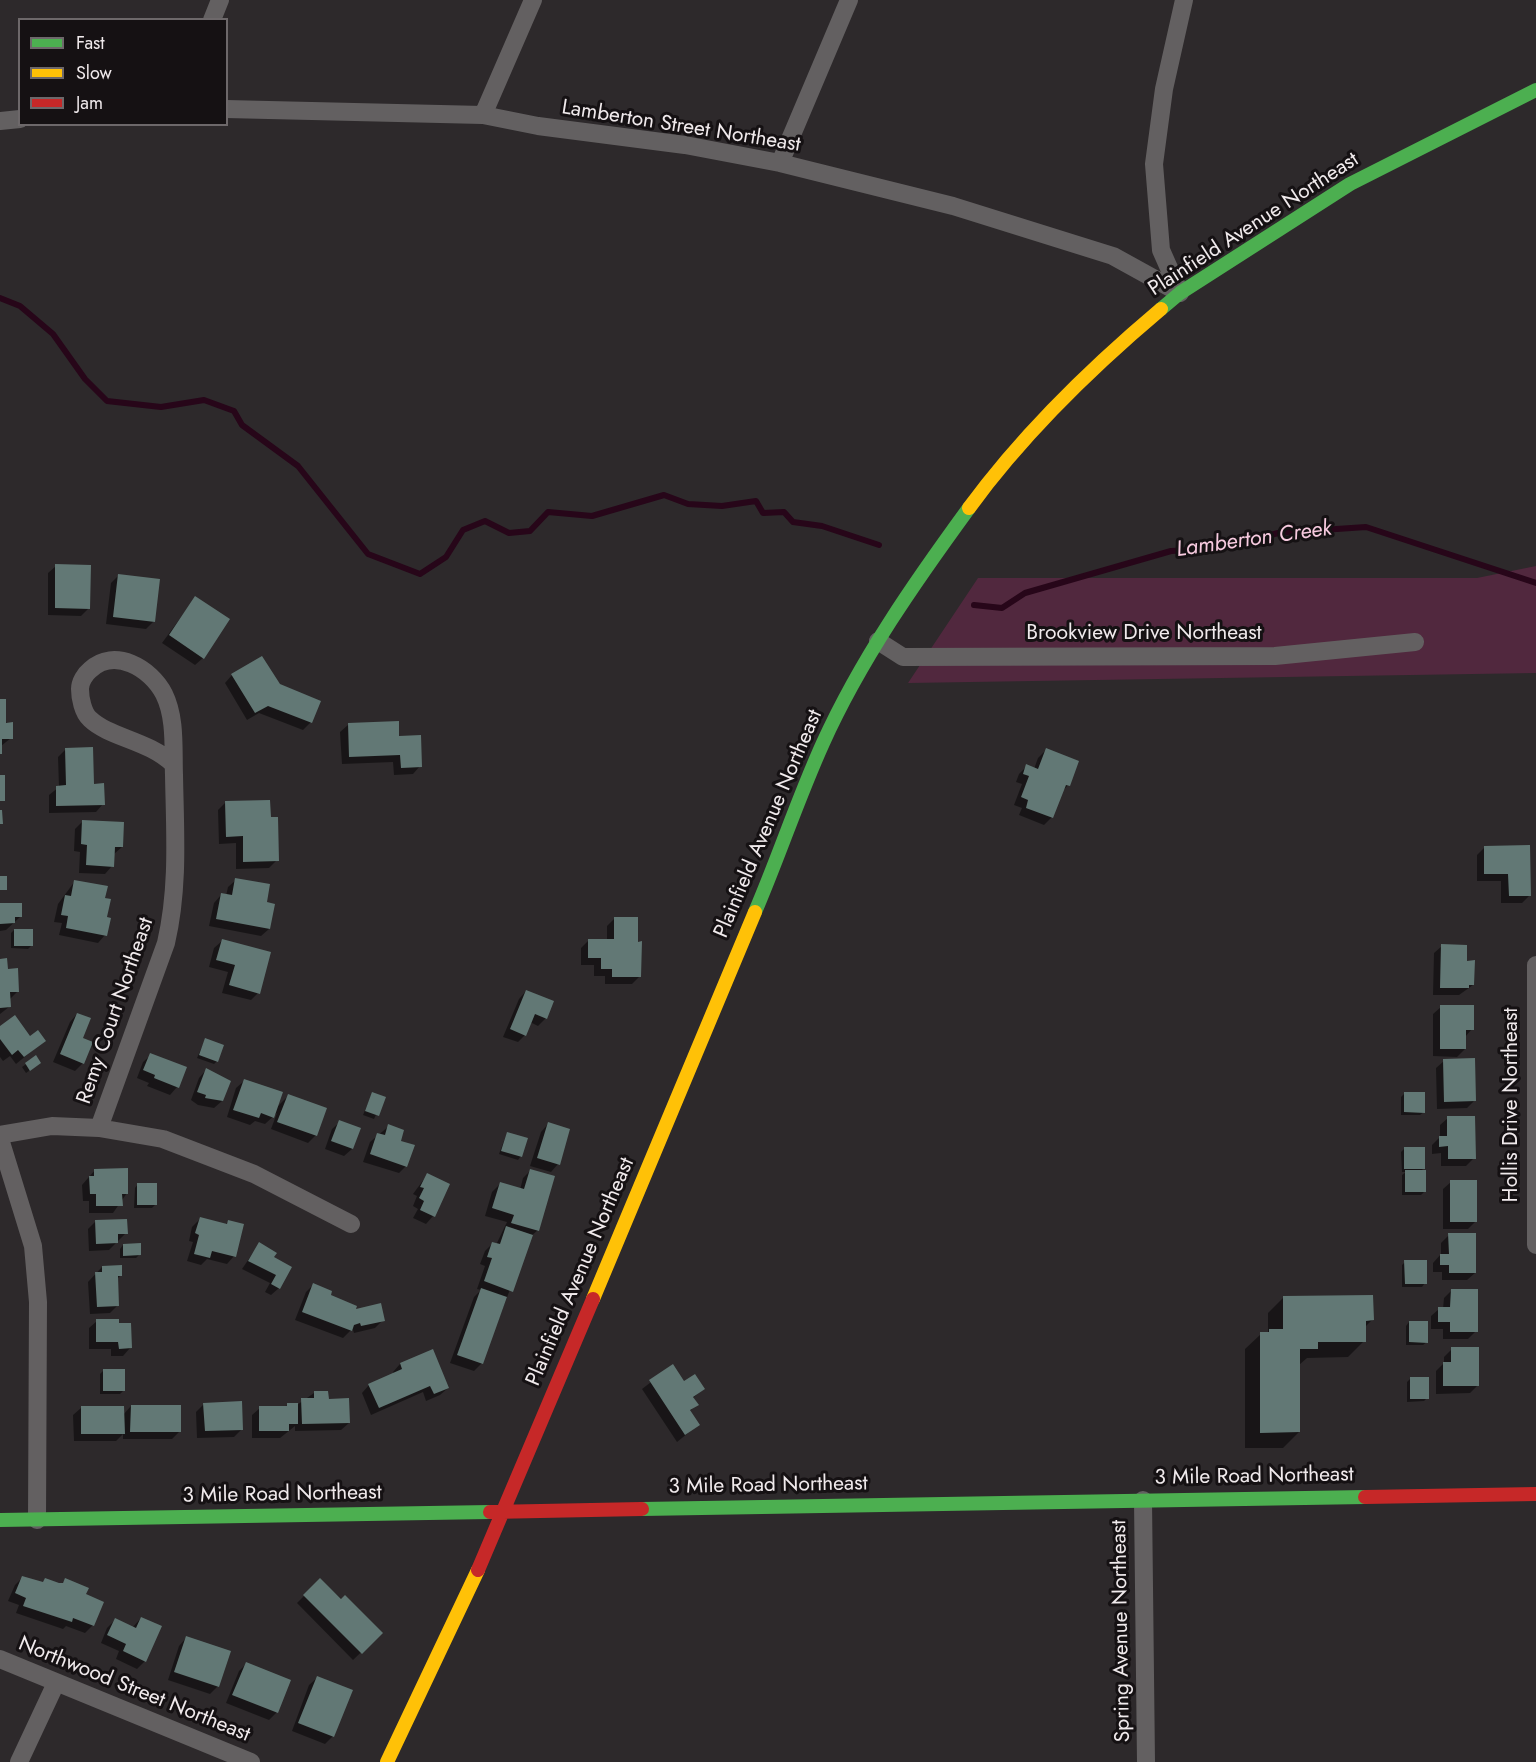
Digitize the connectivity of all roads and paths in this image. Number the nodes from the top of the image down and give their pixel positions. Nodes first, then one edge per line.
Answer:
1 (220, 0) edge
2 (533, 0) edge
3 (849, 0) edge
4 (1184, 0) edge
5 (213, 18) edge
6 (1536, 90) edge
7 (228, 109) edge
8 (483, 115) junction
9 (18, 119) edge
10 (0, 121) edge
11 (780, 163) junction
12 (1180, 293) junction
13 (878, 641) junction
14 (1415, 642) dead end
15 (173, 764) junction
16 (1536, 965) edge
17 (99, 1128) junction
18 (0, 1137) edge
19 (351, 1224) dead end
20 (1536, 1245) edge
21 (1536, 1494) edge
22 (1143, 1500) junction
23 (503, 1512) junction
24 (0, 1520) edge
25 (37, 1520) junction
26 (0, 1659) edge
27 (56, 1683) junction
28 (19, 1762) edge
29 (251, 1762) edge
30 (387, 1762) edge
31 (1146, 1762) edge

1 - 5 street
2 - 8 street
3 - 11 street
4 - 12 street
6 - 12 main road, Plainfield Avenue Northeast
7 - 8 street, Lamberton Street Northeast
8 - 11 street, Lamberton Street Northeast
9 - 10 street
11 - 12 street, Lamberton Street Northeast
12 - 13 main road, Plainfield Avenue Northeast
13 - 14 street, Brookview Drive Northeast
13 - 23 main road, Plainfield Avenue Northeast
15 - 15 street, Remy Court Northeast
15 - 17 street, Remy Court Northeast
16 - 20 street, Hollis Drive Northeast
17 - 18 street
17 - 19 street
18 - 25 street
21 - 22 main road, 3 Mile Road Northeast
22 - 23 main road, 3 Mile Road Northeast
22 - 31 street, Spring Avenue Northeast
23 - 25 main road, 3 Mile Road Northeast
23 - 30 main road, Plainfield Avenue Northeast
24 - 25 main road, 3 Mile Road Northeast
26 - 27 street, Northwood Street Northeast
27 - 28 street
27 - 29 street, Northwood Street Northeast

